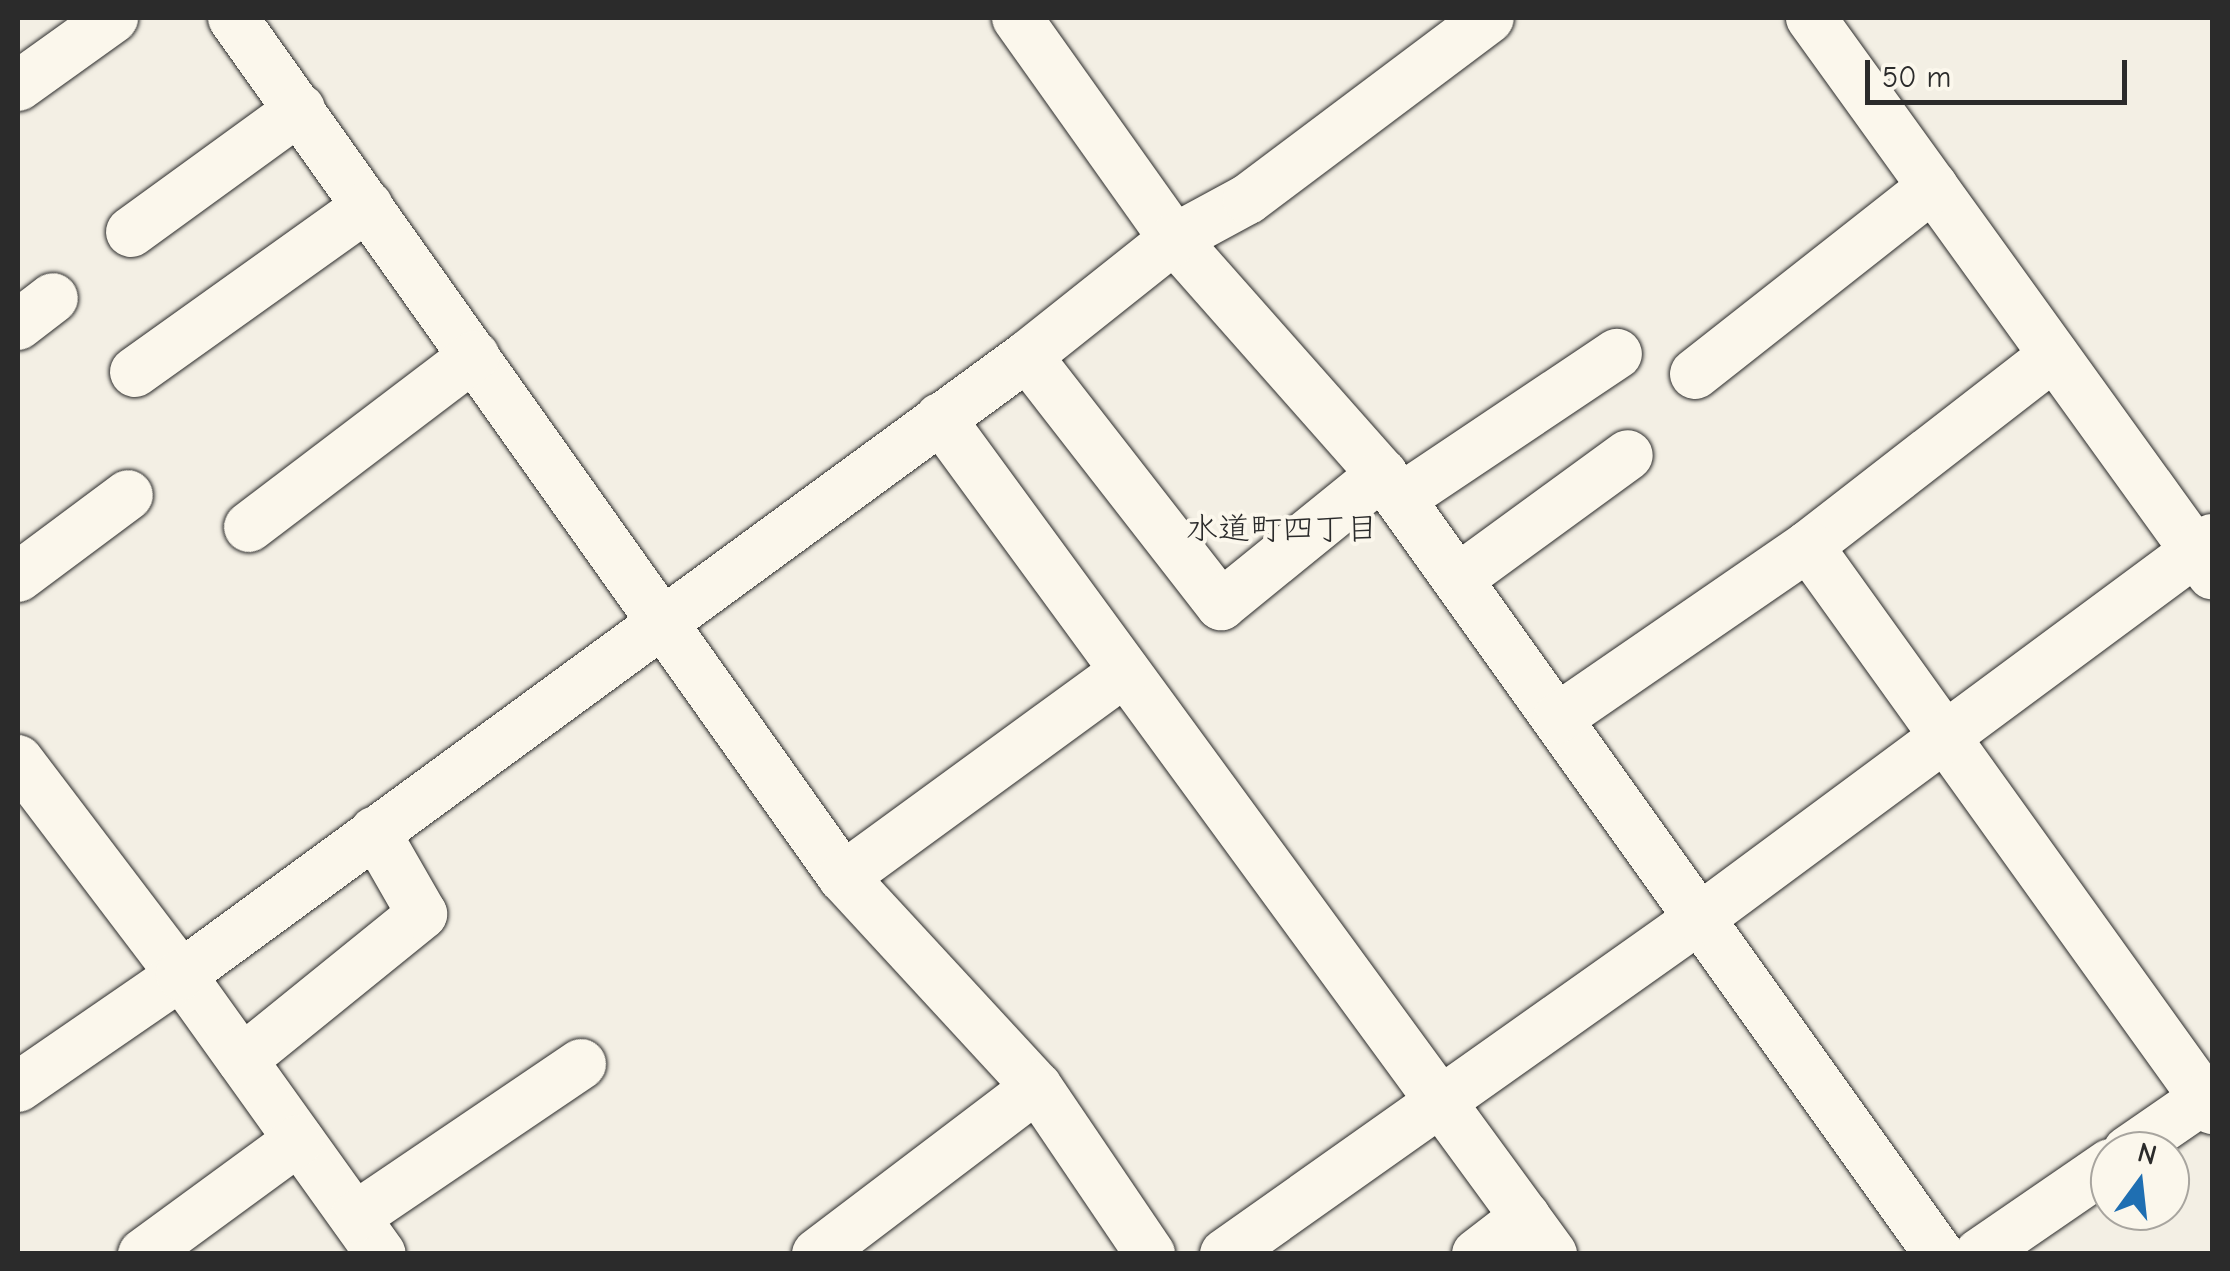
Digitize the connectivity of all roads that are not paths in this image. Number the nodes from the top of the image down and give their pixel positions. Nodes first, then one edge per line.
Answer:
1 (114, 18) edge
2 (233, 18) edge
3 (1016, 18) edge
4 (1488, 18) edge
5 (1811, 18) edge
6 (18, 86) edge
7 (300, 109) junction
8 (1933, 188) junction
9 (368, 206) junction
10 (131, 232) dead end
11 (1174, 239) junction
12 (1617, 354) dead end
13 (2054, 354) junction
14 (474, 356) junction
15 (1027, 356) junction
16 (135, 372) dead end
17 (1695, 374) dead end
18 (940, 418) junction
19 (1628, 455) dead end
20 (1391, 486) junction
21 (128, 495) dead end
22 (249, 527) dead end
23 (1808, 546) junction
24 (2207, 555) edge
25 (18, 577) edge
26 (1458, 579) junction
27 (661, 620) junction
28 (1125, 672) junction
29 (1558, 718) junction
30 (1948, 735) junction
31 (18, 760) edge
32 (375, 832) junction
33 (842, 878) junction
34 (1700, 918) junction
35 (181, 975) junction
36 (242, 1060) junction
37 (581, 1064) dead end
38 (1037, 1086) junction
39 (18, 1087) edge
40 (2210, 1100) edge
41 (1442, 1104) junction
42 (2160, 1131) edge
43 (299, 1140) junction
44 (2090, 1178) edge
45 (1539, 1235) edge
46 (368, 1236) edge
47 (144, 1254) edge
48 (817, 1254) edge
49 (1150, 1254) edge
50 (1225, 1254) edge
51 (1476, 1254) edge
52 (1940, 1254) edge
53 (1980, 1254) edge

1 - 6 street
2 - 7 street
3 - 11 street
4 - 11 street
5 - 8 street
7 - 9 street
7 - 10 street
8 - 13 street
8 - 17 street
9 - 14 street
9 - 16 street
11 - 15 street
11 - 20 street
12 - 20 street
13 - 23 street
13 - 24 street
14 - 22 street
14 - 27 street
15 - 18 street
15 - 20 street
18 - 27 street
18 - 28 street
19 - 26 street
20 - 26 street
21 - 25 street
23 - 29 street
23 - 30 street
24 - 30 street
26 - 29 street
27 - 32 street
27 - 33 street
28 - 33 street
28 - 41 street
29 - 34 street
30 - 34 street
30 - 40 street
31 - 35 street
32 - 35 street
32 - 36 street
33 - 38 street
34 - 41 street
34 - 52 street
35 - 36 street
35 - 39 street
36 - 43 street
37 - 46 street
38 - 48 street
38 - 49 street
40 - 42 street
41 - 45 street
41 - 50 street
43 - 46 street
43 - 47 street
44 - 53 street
45 - 51 street

